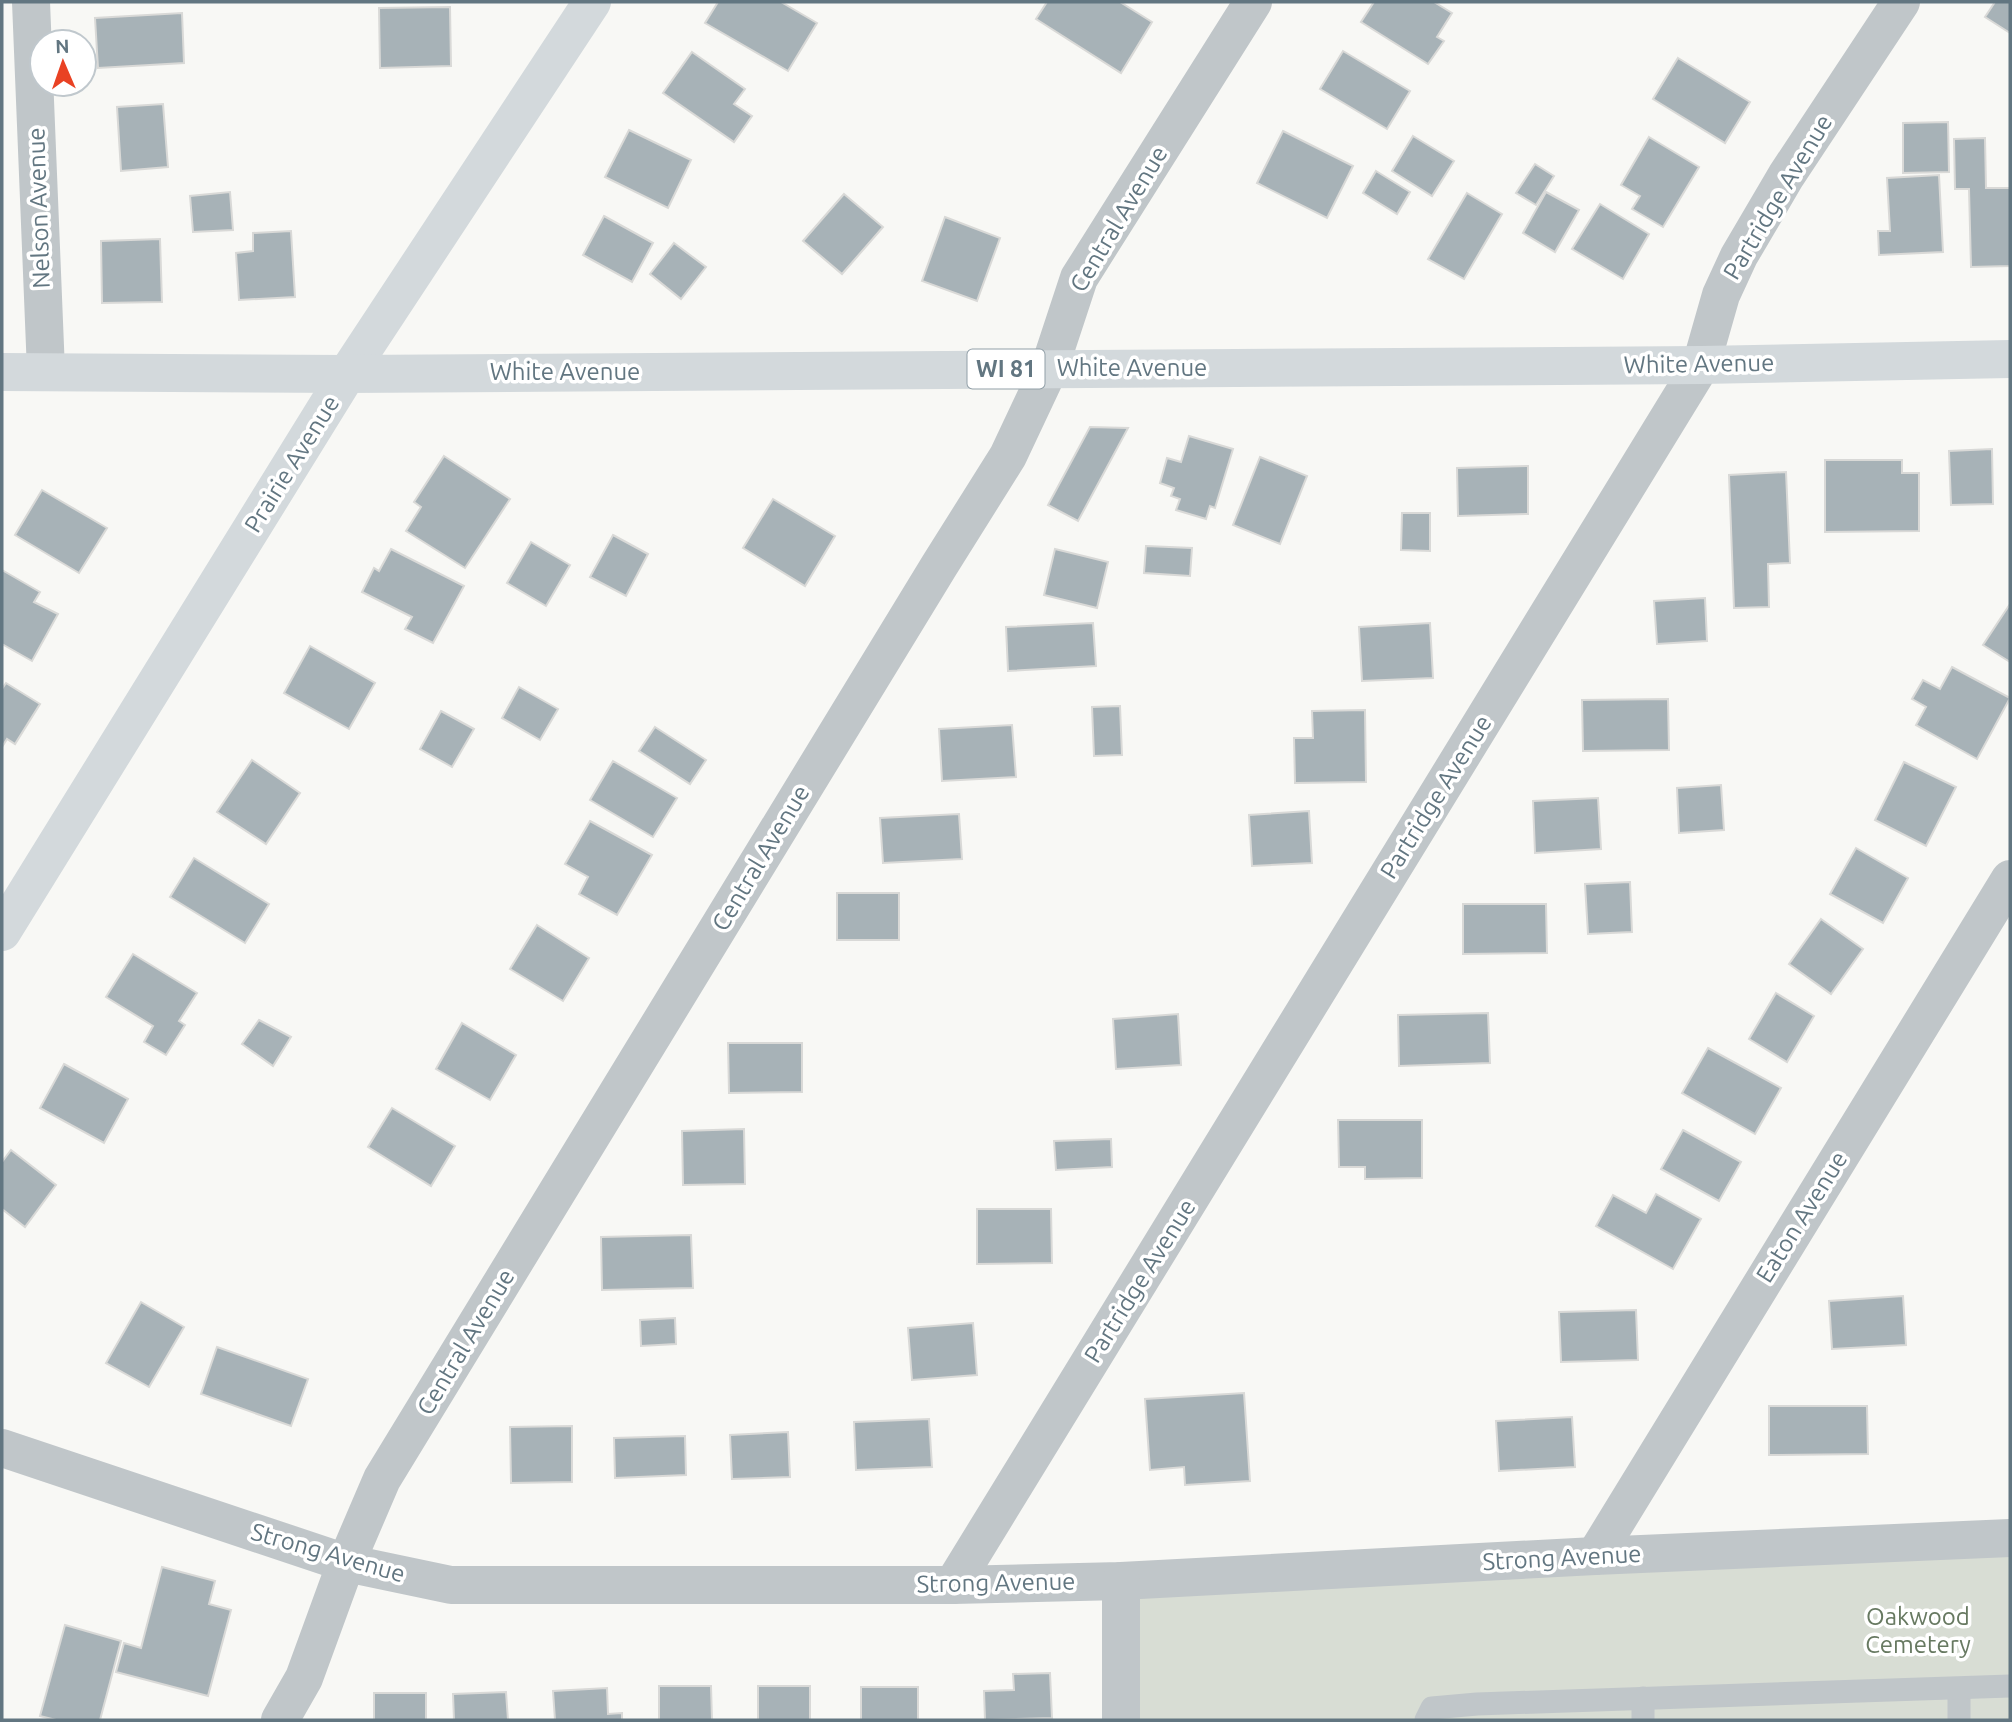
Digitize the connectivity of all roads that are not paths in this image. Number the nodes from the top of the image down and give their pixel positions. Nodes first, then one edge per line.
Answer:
1 (31, 2) edge
2 (1253, 2) edge
3 (1901, 2) edge
4 (582, 9) edge
5 (2010, 359) edge
6 (1701, 365) junction
7 (1049, 369) junction
8 (46, 371) junction
9 (2, 372) edge
10 (347, 374) junction
11 (2010, 879) edge
12 (2, 932) edge
13 (2, 1448) edge
14 (2010, 1538) edge
15 (1595, 1556) junction
16 (346, 1563) junction
17 (1121, 1581) junction
18 (953, 1585) junction
19 (2010, 1686) edge
20 (1959, 1689) junction
21 (1643, 1709) edge
22 (280, 1720) edge
23 (1121, 1720) edge
24 (1426, 1720) edge
25 (1959, 1720) edge

1 - 8 street, Nelson Avenue
2 - 7 street, Central Avenue
3 - 6 street, Partridge Avenue
4 - 10 main road, Prairie Avenue
5 - 6 main road, White Avenue / WI 81
6 - 7 main road, White Avenue / WI 81
6 - 18 street, Partridge Avenue
7 - 10 main road, White Avenue / WI 81
7 - 16 street, Central Avenue
8 - 9 main road, White Avenue / WI 81
8 - 10 main road, White Avenue / WI 81
10 - 12 main road, Prairie Avenue
11 - 15 street, Eaton Avenue
13 - 16 street, Strong Avenue
14 - 15 street, Strong Avenue
15 - 17 street, Strong Avenue
16 - 18 street, Strong Avenue
16 - 22 street, Central Avenue
17 - 18 street, Strong Avenue
17 - 23 street
19 - 20 lane
20 - 21 lane
20 - 25 lane
21 - 24 lane

